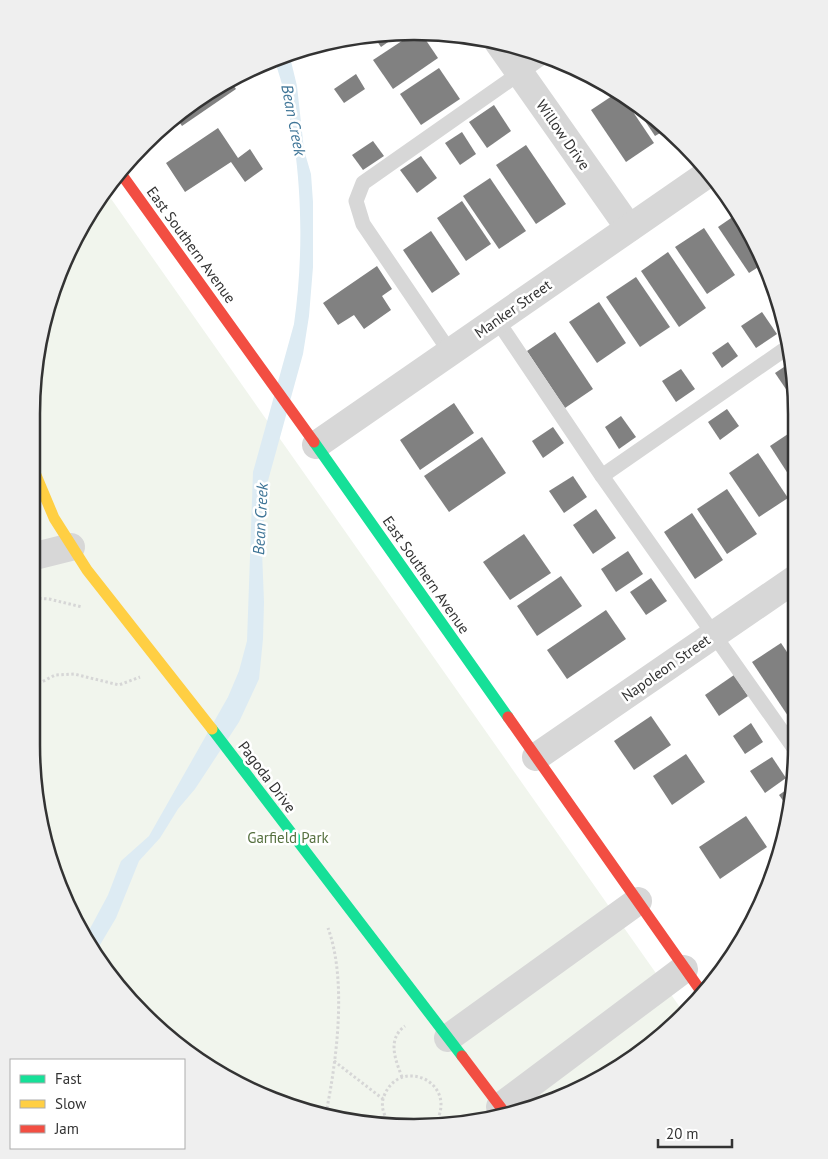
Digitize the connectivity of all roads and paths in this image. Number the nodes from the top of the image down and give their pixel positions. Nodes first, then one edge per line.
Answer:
1 (504, 51) edge
2 (537, 61) edge
3 (519, 74) junction
4 (124, 177) edge
5 (703, 177) edge
6 (629, 228) junction
7 (497, 320) junction
8 (783, 351) edge
9 (450, 352) junction
10 (316, 445) junction
11 (602, 476) junction
12 (40, 486) edge
13 (71, 547) junction
14 (40, 555) edge
15 (788, 584) edge
16 (713, 635) junction
17 (143, 676) dead end
18 (40, 683) edge
19 (788, 740) edge
20 (536, 757) junction
21 (638, 901) junction
22 (327, 923) dead end
23 (684, 969) junction
24 (698, 988) edge
25 (408, 1024) dead end
26 (448, 1038) junction
27 (334, 1061) junction
28 (402, 1077) junction
29 (383, 1100) junction
30 (507, 1107) edge
31 (327, 1108) edge
32 (502, 1108) edge
33 (385, 1118) edge
34 (439, 1118) edge

1 - 3 street, Willow Drive
2 - 3 lane
3 - 6 street, Willow Drive
3 - 9 lane
4 - 10 street, East Southern Avenue
5 - 6 street, Manker Street
6 - 7 street, Manker Street
7 - 9 street, Manker Street
7 - 11 lane
8 - 11 lane
9 - 10 street, Manker Street
10 - 20 street, East Southern Avenue
11 - 16 lane
12 - 13 street, Pagoda Drive
13 - 14 street
13 - 26 street, Pagoda Drive
15 - 16 street, Napoleon Street
16 - 19 lane
16 - 20 street, Napoleon Street
17 - 18 path
20 - 21 street, East Southern Avenue
21 - 23 street, East Southern Avenue
21 - 26 street
22 - 27 path
23 - 24 street, East Southern Avenue
23 - 30 street
25 - 28 path
26 - 32 street, Pagoda Drive
27 - 29 path
27 - 31 path
28 - 29 path
28 - 34 path
29 - 33 path

